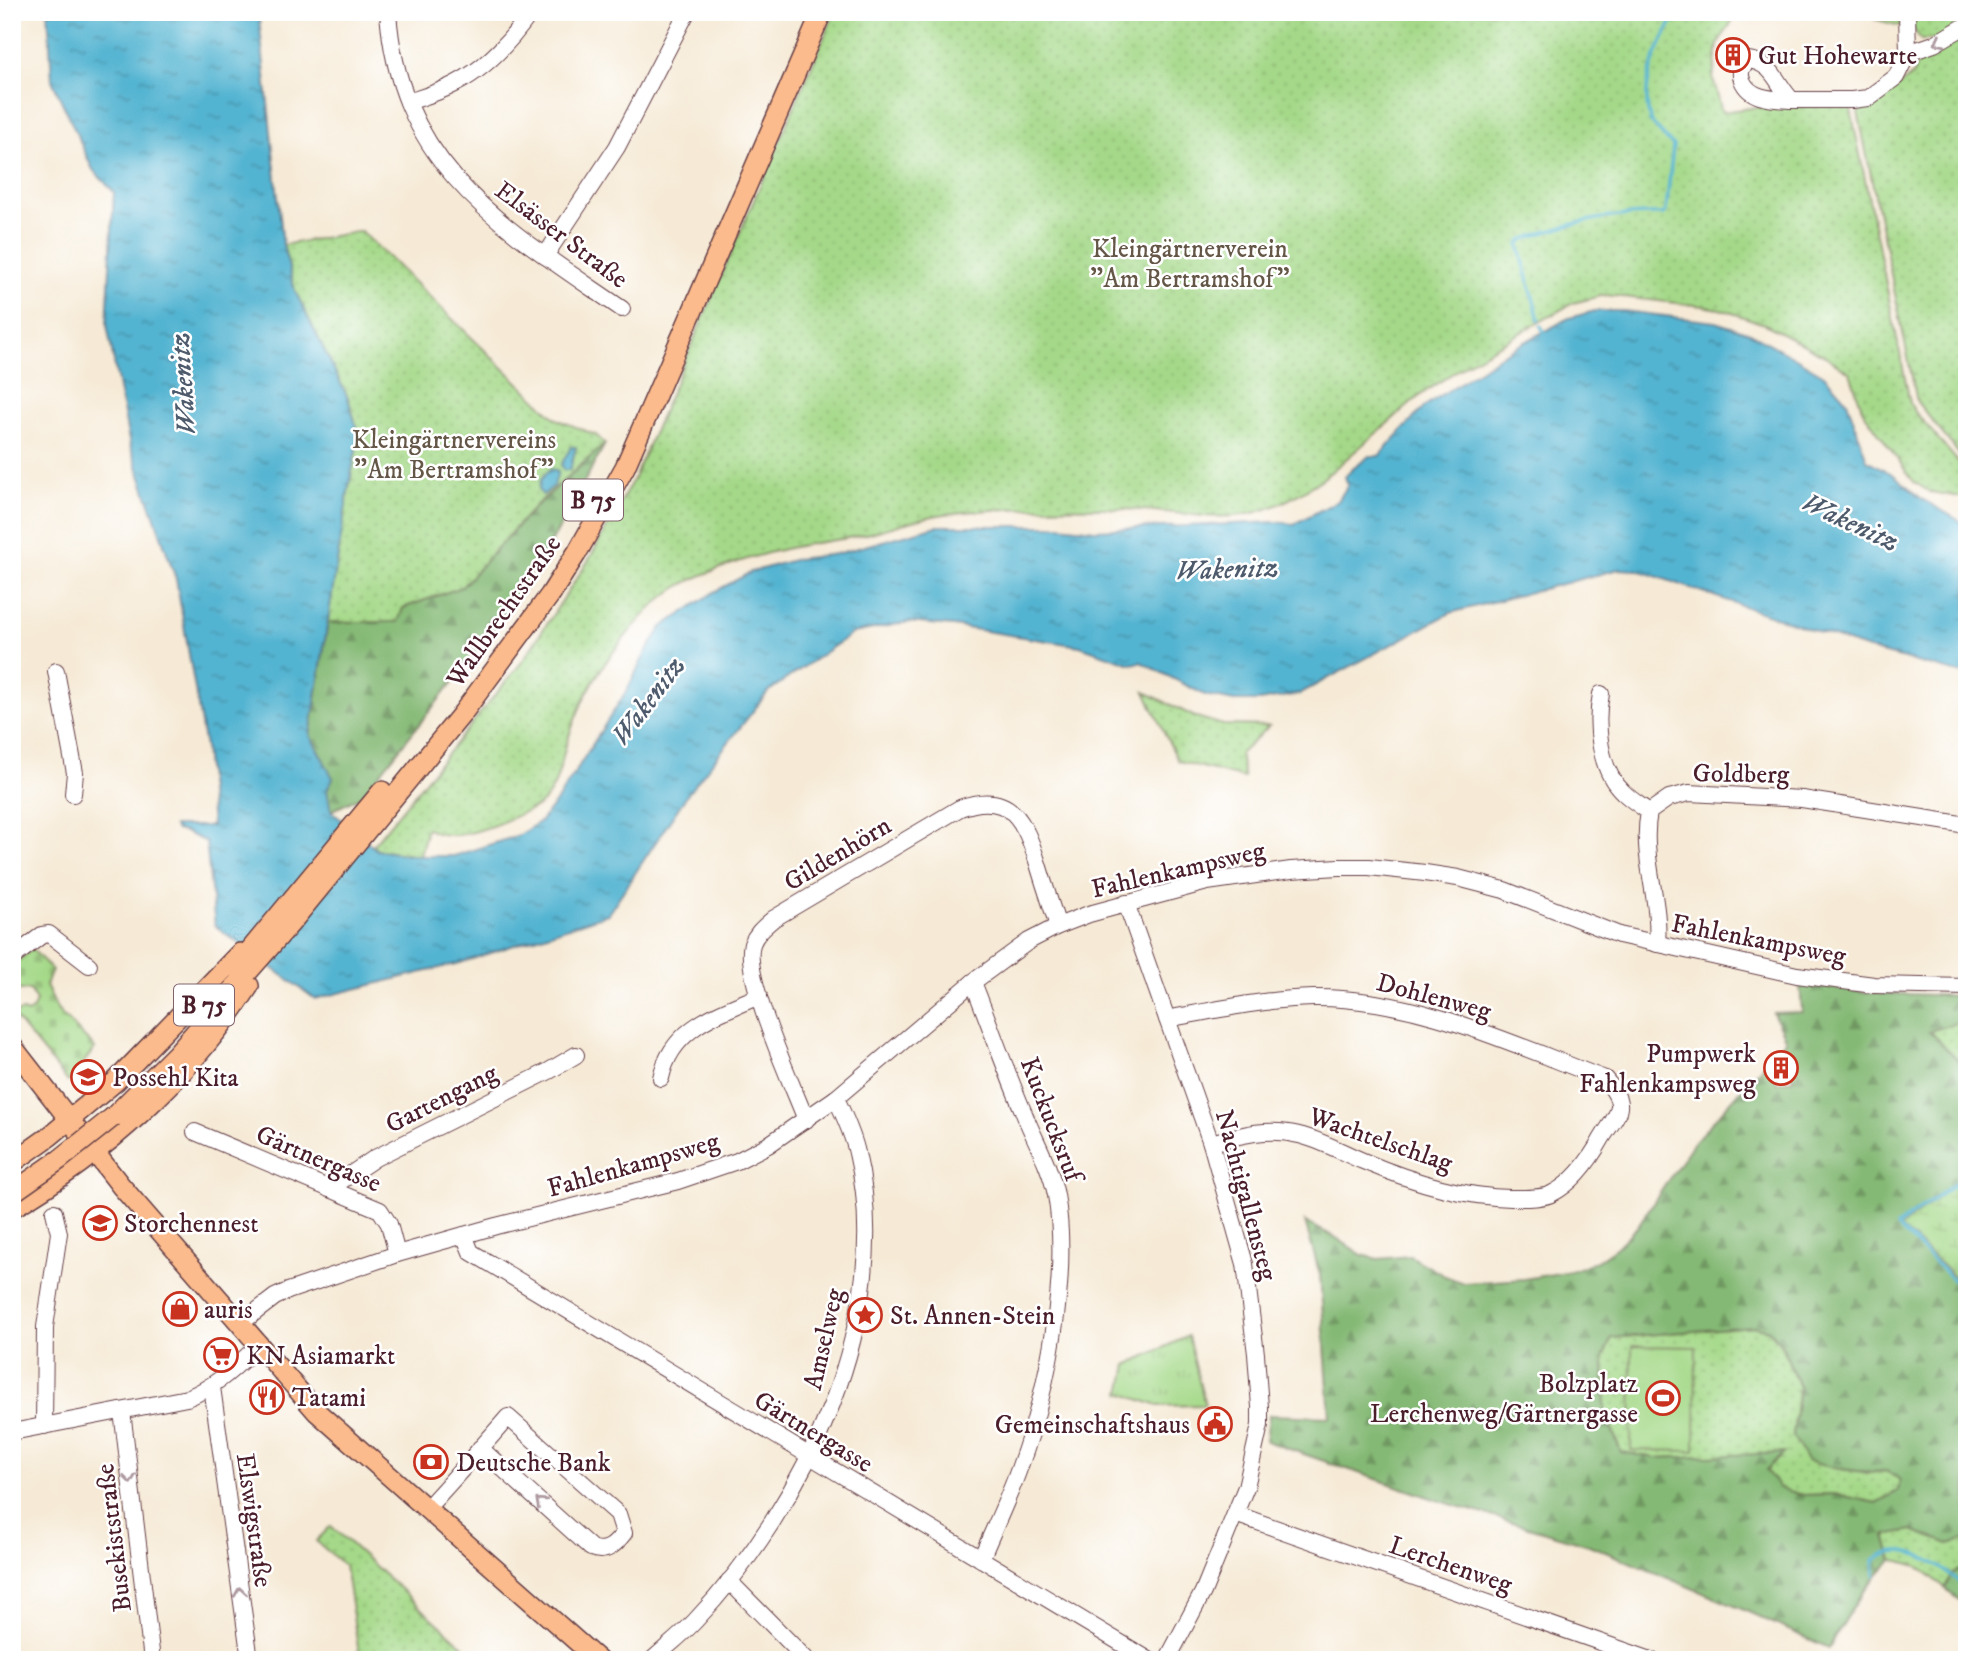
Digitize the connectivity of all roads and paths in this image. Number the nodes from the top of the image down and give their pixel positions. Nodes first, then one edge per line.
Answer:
1 (388, 12) edge
2 (531, 12) edge
3 (687, 12) edge
4 (808, 12) edge
5 (822, 12) edge
6 (1907, 12) edge
7 (1967, 25) edge
8 (1908, 53) junction
9 (1792, 100) dead end
10 (408, 102) junction
11 (545, 256) junction
12 (621, 309) dead end
13 (56, 671) dead end
14 (1601, 694) dead end
15 (412, 765) junction
16 (73, 794) dead end
17 (1650, 812) junction
18 (1967, 825) edge
19 (1126, 903) junction
20 (284, 919) junction
21 (1058, 926) junction
22 (1657, 944) junction
23 (12, 958) edge
24 (89, 965) dead end
25 (973, 982) junction
26 (1967, 987) edge
27 (759, 996) junction
28 (1167, 1019) junction
29 (12, 1046) edge
30 (576, 1055) dead end
31 (660, 1078) dead end
32 (836, 1098) junction
33 (1620, 1110) joint
34 (107, 1115) junction
35 (71, 1119) junction
36 (806, 1120) junction
37 (195, 1132) dead end
38 (1211, 1143) junction
39 (96, 1152) junction
40 (12, 1163) edge
41 (12, 1179) edge
42 (329, 1189) junction
43 (12, 1193) edge
44 (12, 1208) edge
45 (54, 1212) dead end
46 (464, 1235) junction
47 (397, 1254) junction
48 (241, 1323) junction
49 (260, 1345) junction
50 (212, 1387) junction
51 (122, 1411) junction
52 (44, 1426) junction
53 (12, 1432) edge
54 (480, 1448) junction
55 (809, 1457) junction
56 (426, 1509) junction
57 (1235, 1514) junction
58 (981, 1559) junction
59 (729, 1581) junction
60 (1604, 1652) edge
61 (152, 1660) edge
62 (250, 1660) edge
63 (598, 1660) edge
64 (652, 1660) edge
65 (807, 1660) edge
66 (1149, 1660) edge
67 (1167, 1660) edge
68 (1651, 1660) edge

1 - 10 street, Elsässer Straße
2 - 10 street
3 - 11 street
4 - 15 main road, Wallbrechtstraße / B 75
5 - 15 main road, Wallbrechtstraße / B 75
6 - 8 street
7 -> 8 street
8 - 9 street
10 - 11 street, Elsässer Straße
11 - 12 street, Elsässer Straße
13 - 16 street
14 - 17 street
15 - 20 main road, Wallbrechtstraße / B 75
17 - 18 street, Goldberg
17 - 22 street
19 - 21 street, Fahlenkampsweg
19 - 22 street, Fahlenkampsweg
19 - 28 street, Nachtigallensteg
20 - 34 main road, Wallbrechtstraße / B 75
20 - 34 main road
21 - 25 street, Fahlenkampsweg
21 - 27 street, Gildenhörn
22 - 26 street, Fahlenkampsweg
23 - 24 street
25 - 32 street, Fahlenkampsweg
25 - 58 street, Kuckucksruf
27 - 31 street
27 - 36 street, Gildenhörn
28 - 33 street, Dohlenweg
28 - 38 street, Nachtigallensteg
29 - 35 main road
30 - 42 street, Gartengang
32 - 36 street, Fahlenkampsweg
32 - 55 street, Amselweg
33 - 38 street, Wachtelschlag
34 - 35 main road
34 - 39 main road
34 - 41 main road, B 75
34 - 43 main road, B 75, bridge
35 - 39 main road
35 - 40 main road
36 - 46 street, Fahlenkampsweg
37 - 42 street, Gärtnergasse
38 - 57 street, Nachtigallensteg
39 - 44 main road
39 - 48 main road
42 - 47 street, Gärtnergasse
45 - 52 street
46 - 47 street, Fahlenkampsweg
46 - 55 street, Gärtnergasse
47 - 48 street, Fahlenkampsweg
48 - 49 main road
49 - 50 street
49 - 56 main road
50 - 51 street
62 -> 50 street, Elswigstraße
51 - 52 street
51 -> 61 street, Busekiststraße
52 - 53 street
54 -> 54 street
54 - 56 street
55 - 58 street, Gärtnergasse
55 - 59 street, Amselweg
56 - 63 main road
57 - 60 street, Lerchenweg
57 - 67 street, Nachtigallensteg
58 - 66 street, Gärtnergasse
59 - 64 street, Amselweg
59 - 65 street
60 - 68 street, Lerchenweg

